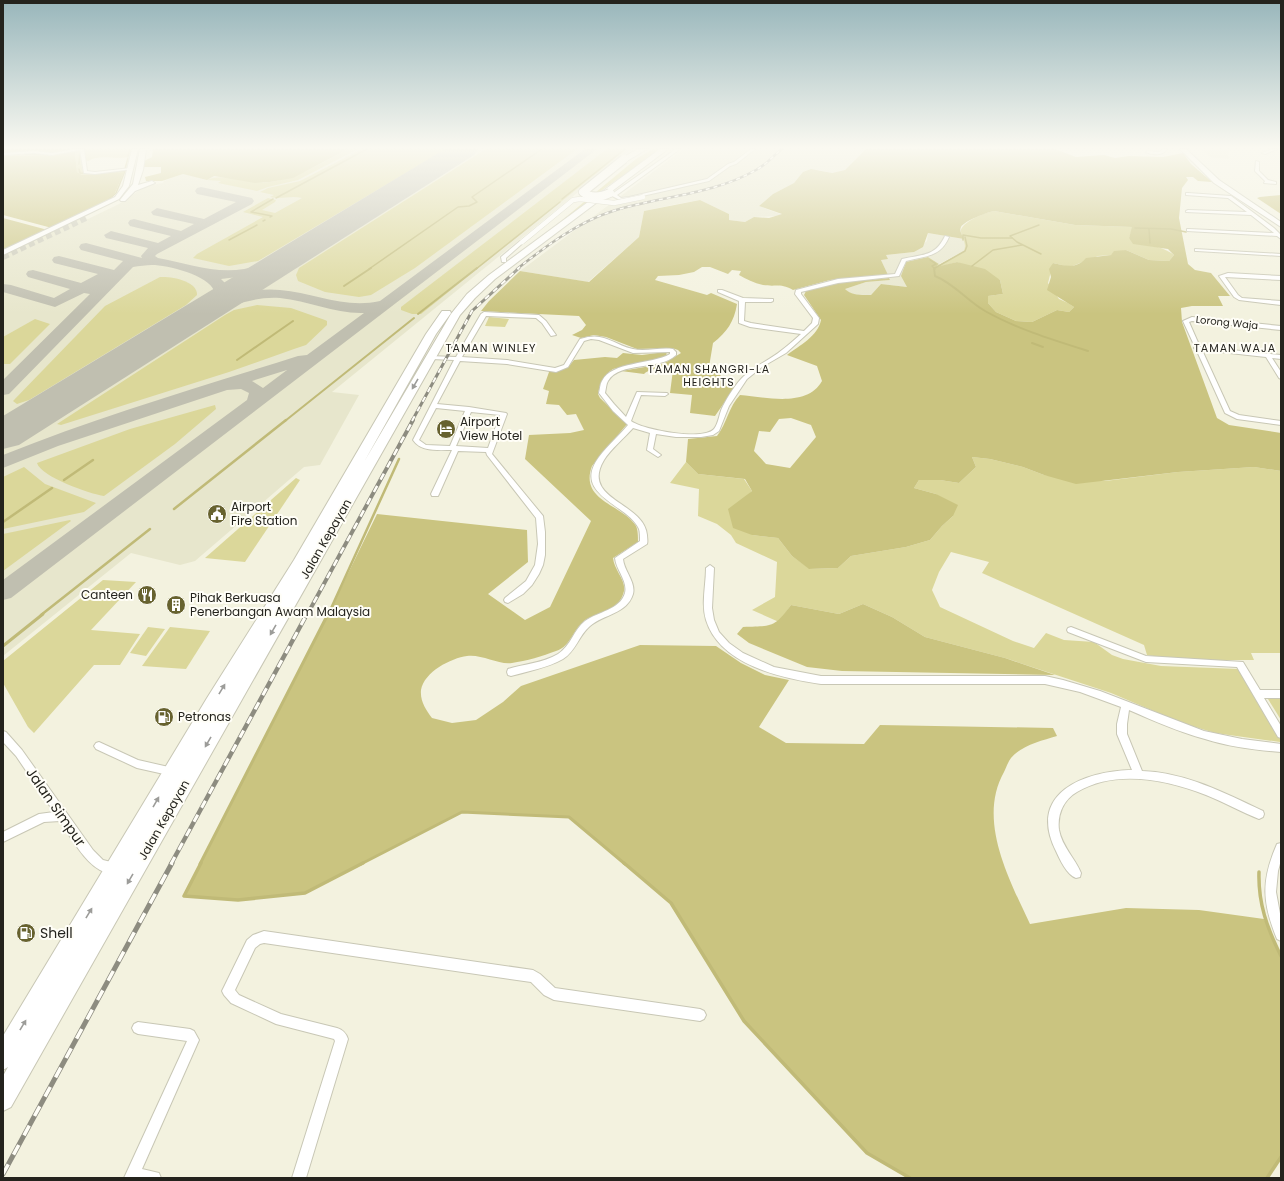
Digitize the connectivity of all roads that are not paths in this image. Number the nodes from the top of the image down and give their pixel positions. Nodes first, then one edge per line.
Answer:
1 (104, 204) edge
2 (115, 204) edge
3 (570, 204) edge
4 (576, 204) edge
5 (591, 204) edge
6 (1238, 204) edge
7 (1250, 204) edge
8 (1260, 204) edge
9 (599, 205) joint
10 (1188, 211) dead end
11 (1251, 214) junction
12 (86, 218) tunnel mouth
13 (1281, 218) edge
14 (569, 219) junction
15 (1281, 225) edge
16 (555, 230) junction
17 (1189, 230) dead end
18 (1279, 236) edge
19 (947, 237) dead end
20 (1197, 250) dead end
21 (3, 253) edge
22 (1281, 255) edge
23 (504, 261) junction
24 (1281, 278) edge
25 (720, 291) dead end
26 (742, 300) junction
27 (771, 300) dead end
28 (1281, 304) edge
29 (1281, 328) edge
30 (806, 333) junction
31 (553, 335) dead end
32 (1197, 348) junction
33 (1268, 356) junction
34 (431, 357) junction
35 (1281, 358) edge
36 (459, 359) junction
37 (1281, 377) edge
38 (665, 394) dead end
39 (435, 406) junction
40 (469, 409) junction
41 (630, 423) junction
42 (1281, 423) edge
43 (653, 432) junction
44 (454, 448) junction
45 (489, 450) junction
46 (658, 455) dead end
47 (435, 494) dead end
48 (710, 568) dead end
49 (508, 600) dead end
50 (1071, 630) dead end
51 (512, 672) dead end
52 (1258, 694) junction
53 (1281, 694) edge
54 (1126, 705) junction
55 (1281, 734) edge
56 (3, 735) edge
57 (98, 746) dead end
58 (1281, 748) edge
59 (173, 772) junction
60 (1138, 774) junction
61 (1259, 814) dead end
62 (63, 816) junction
63 (3, 837) edge
64 (1281, 848) edge
65 (116, 869) junction
66 (1076, 873) dead end
67 (1281, 935) edge
68 (700, 1015) dead end
69 (138, 1028) dead end
70 (3, 1058) edge
71 (3, 1099) edge
72 (132, 1176) edge
73 (154, 1178) edge
74 (299, 1178) edge

1 - 21 main road
2 - 12 main road
3 - 23 street, bridge
4 - 23 highway, Jalan Kepayan
5 - 14 highway, Jalan Kepayan
6 - 11 street
7 - 15 main road
8 - 13 main road
9 - 14 highway
9 - 16 highway
10 - 11 street
11 - 18 street
14 - 16 highway, Jalan Kepayan
16 - 34 highway, Jalan Kepayan
17 - 18 street
19 - 30 street
20 - 22 street
59 -> 23 highway, Jalan Kepayan
24 - 28 street
25 - 26 street
26 - 27 street
26 - 30 street
29 - 32 street, Lorong Waja
30 - 43 street
31 - 36 street
32 - 33 street
32 - 42 street, Lorong Waja
33 - 35 street
33 - 37 street
34 - 36 street
34 -> 71 highway, Jalan Kepayan
36 - 39 street
36 - 41 street
38 - 41 street
39 - 40 street
39 - 44 street
40 - 44 street
40 - 45 street
41 - 43 street
41 - 51 street
43 - 46 street
44 - 45 street
44 - 47 street
45 - 49 street
48 - 54 street
50 - 52 street
52 - 53 street
52 - 55 street
54 - 58 street
54 - 60 street
56 - 62 street, Jalan Simpur
57 - 59 street
65 -> 59 highway, Jalan Kepayan
60 - 61 street
60 - 66 street
62 - 63 street
62 - 65 street, Jalan Simpur
64 - 67 street
70 -> 65 highway, Jalan Kepayan
68 - 74 street
69 - 72 street
72 - 73 street

